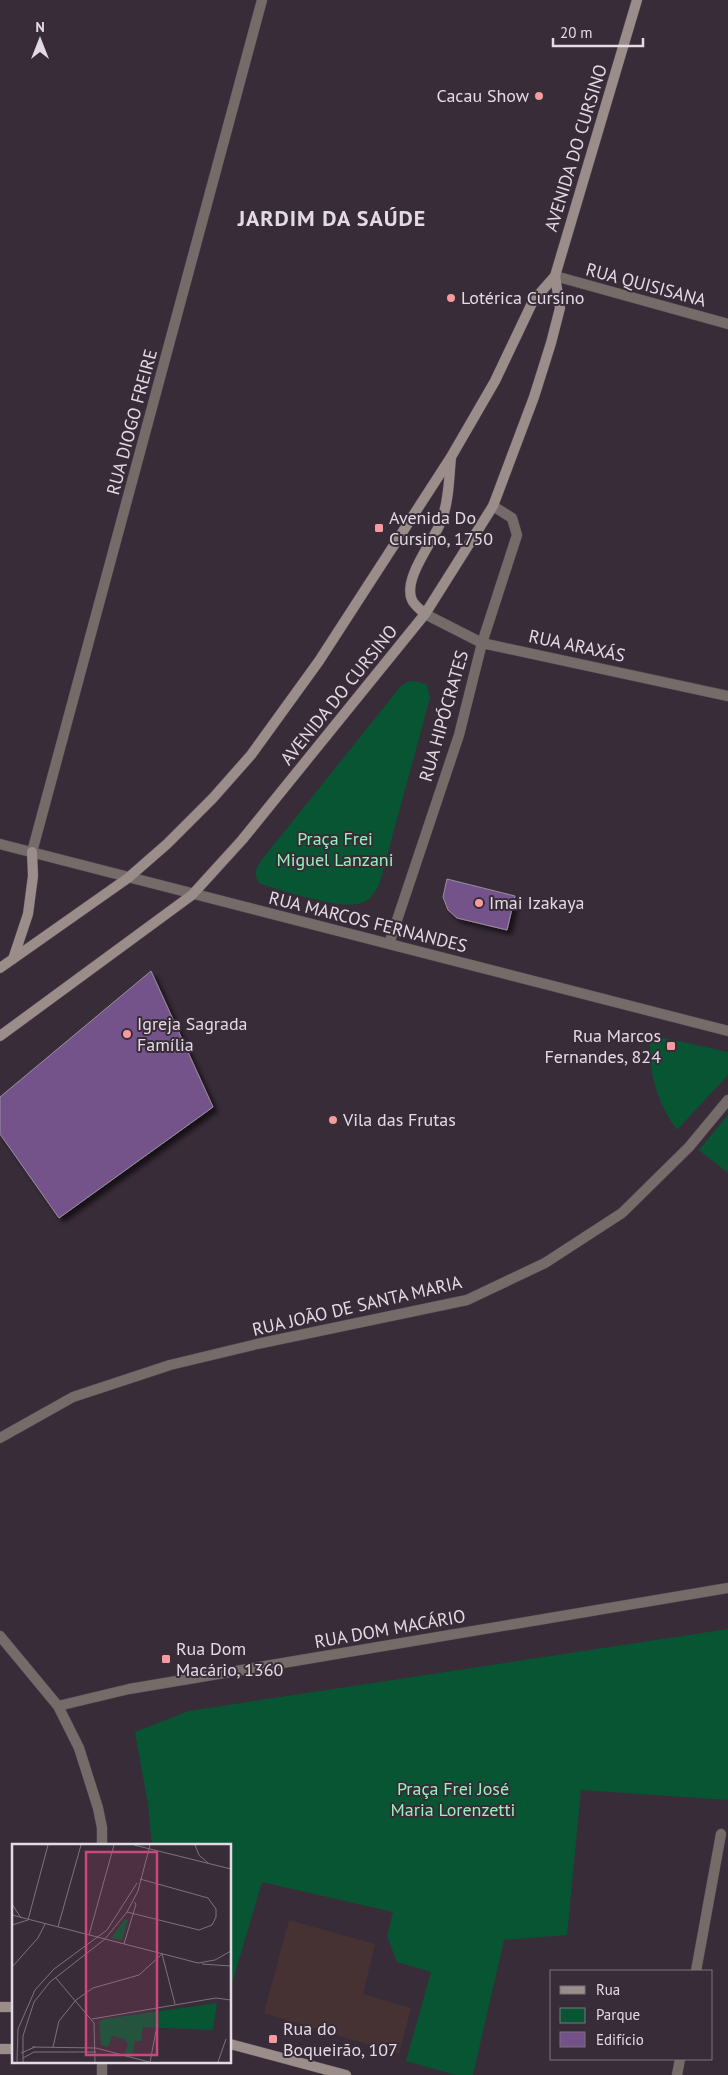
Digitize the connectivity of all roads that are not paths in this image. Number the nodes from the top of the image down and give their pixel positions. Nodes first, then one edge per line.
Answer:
1 (262, 0) edge
2 (637, 0) edge
3 (555, 276) junction
4 (728, 324) edge
5 (451, 457) junction
6 (493, 506) junction
7 (425, 614) junction
8 (482, 643) junction
9 (728, 696) edge
10 (0, 844) edge
11 (32, 852) junction
12 (128, 878) junction
13 (192, 895) junction
14 (389, 944) junction
15 (13, 959) junction
16 (0, 968) edge
17 (728, 1031) edge
18 (0, 1036) edge
19 (728, 1100) edge
20 (0, 1438) edge
21 (728, 1588) edge
22 (0, 1636) edge
23 (58, 1706) junction
24 (721, 1834) dead end
25 (102, 1844) edge
26 (696, 1970) edge
27 (231, 2044) edge
28 (680, 2060) edge
29 (102, 2062) edge
30 (102, 2075) edge
31 (346, 2075) edge
32 (677, 2075) edge

1 - 11 street, RUA DIOGO FREIRE
2 - 3 main road, AVENIDA DO CURSINO
3 - 4 street, RUA QUISISANA
3 - 5 main road, AVENIDA DO CURSINO
3 - 6 main road, AVENIDA DO CURSINO
5 - 7 main road
5 - 12 main road, AVENIDA DO CURSINO
6 - 7 main road, AVENIDA DO CURSINO
6 - 8 street, RUA HIPÓCRATES
7 - 8 street, RUA ARAXÁS
7 - 13 main road, AVENIDA DO CURSINO
8 - 9 street, RUA ARAXÁS
8 - 14 street, RUA HIPÓCRATES
10 - 11 street, RUA MARCOS FERNANDES
11 - 12 street, RUA MARCOS FERNANDES
11 - 15 main road
12 - 13 street, RUA MARCOS FERNANDES
12 - 15 main road, AVENIDA DO CURSINO
13 - 14 street, RUA MARCOS FERNANDES
13 - 18 main road, AVENIDA DO CURSINO
14 - 17 street, RUA MARCOS FERNANDES
15 - 16 main road, AVENIDA DO CURSINO
19 - 20 street, RUA JOÃO DE SANTA MARIA
21 - 23 street, RUA DOM MACÁRIO
22 - 23 street
23 - 25 street
24 - 26 street
27 - 31 main road
28 - 32 street
29 - 30 street

